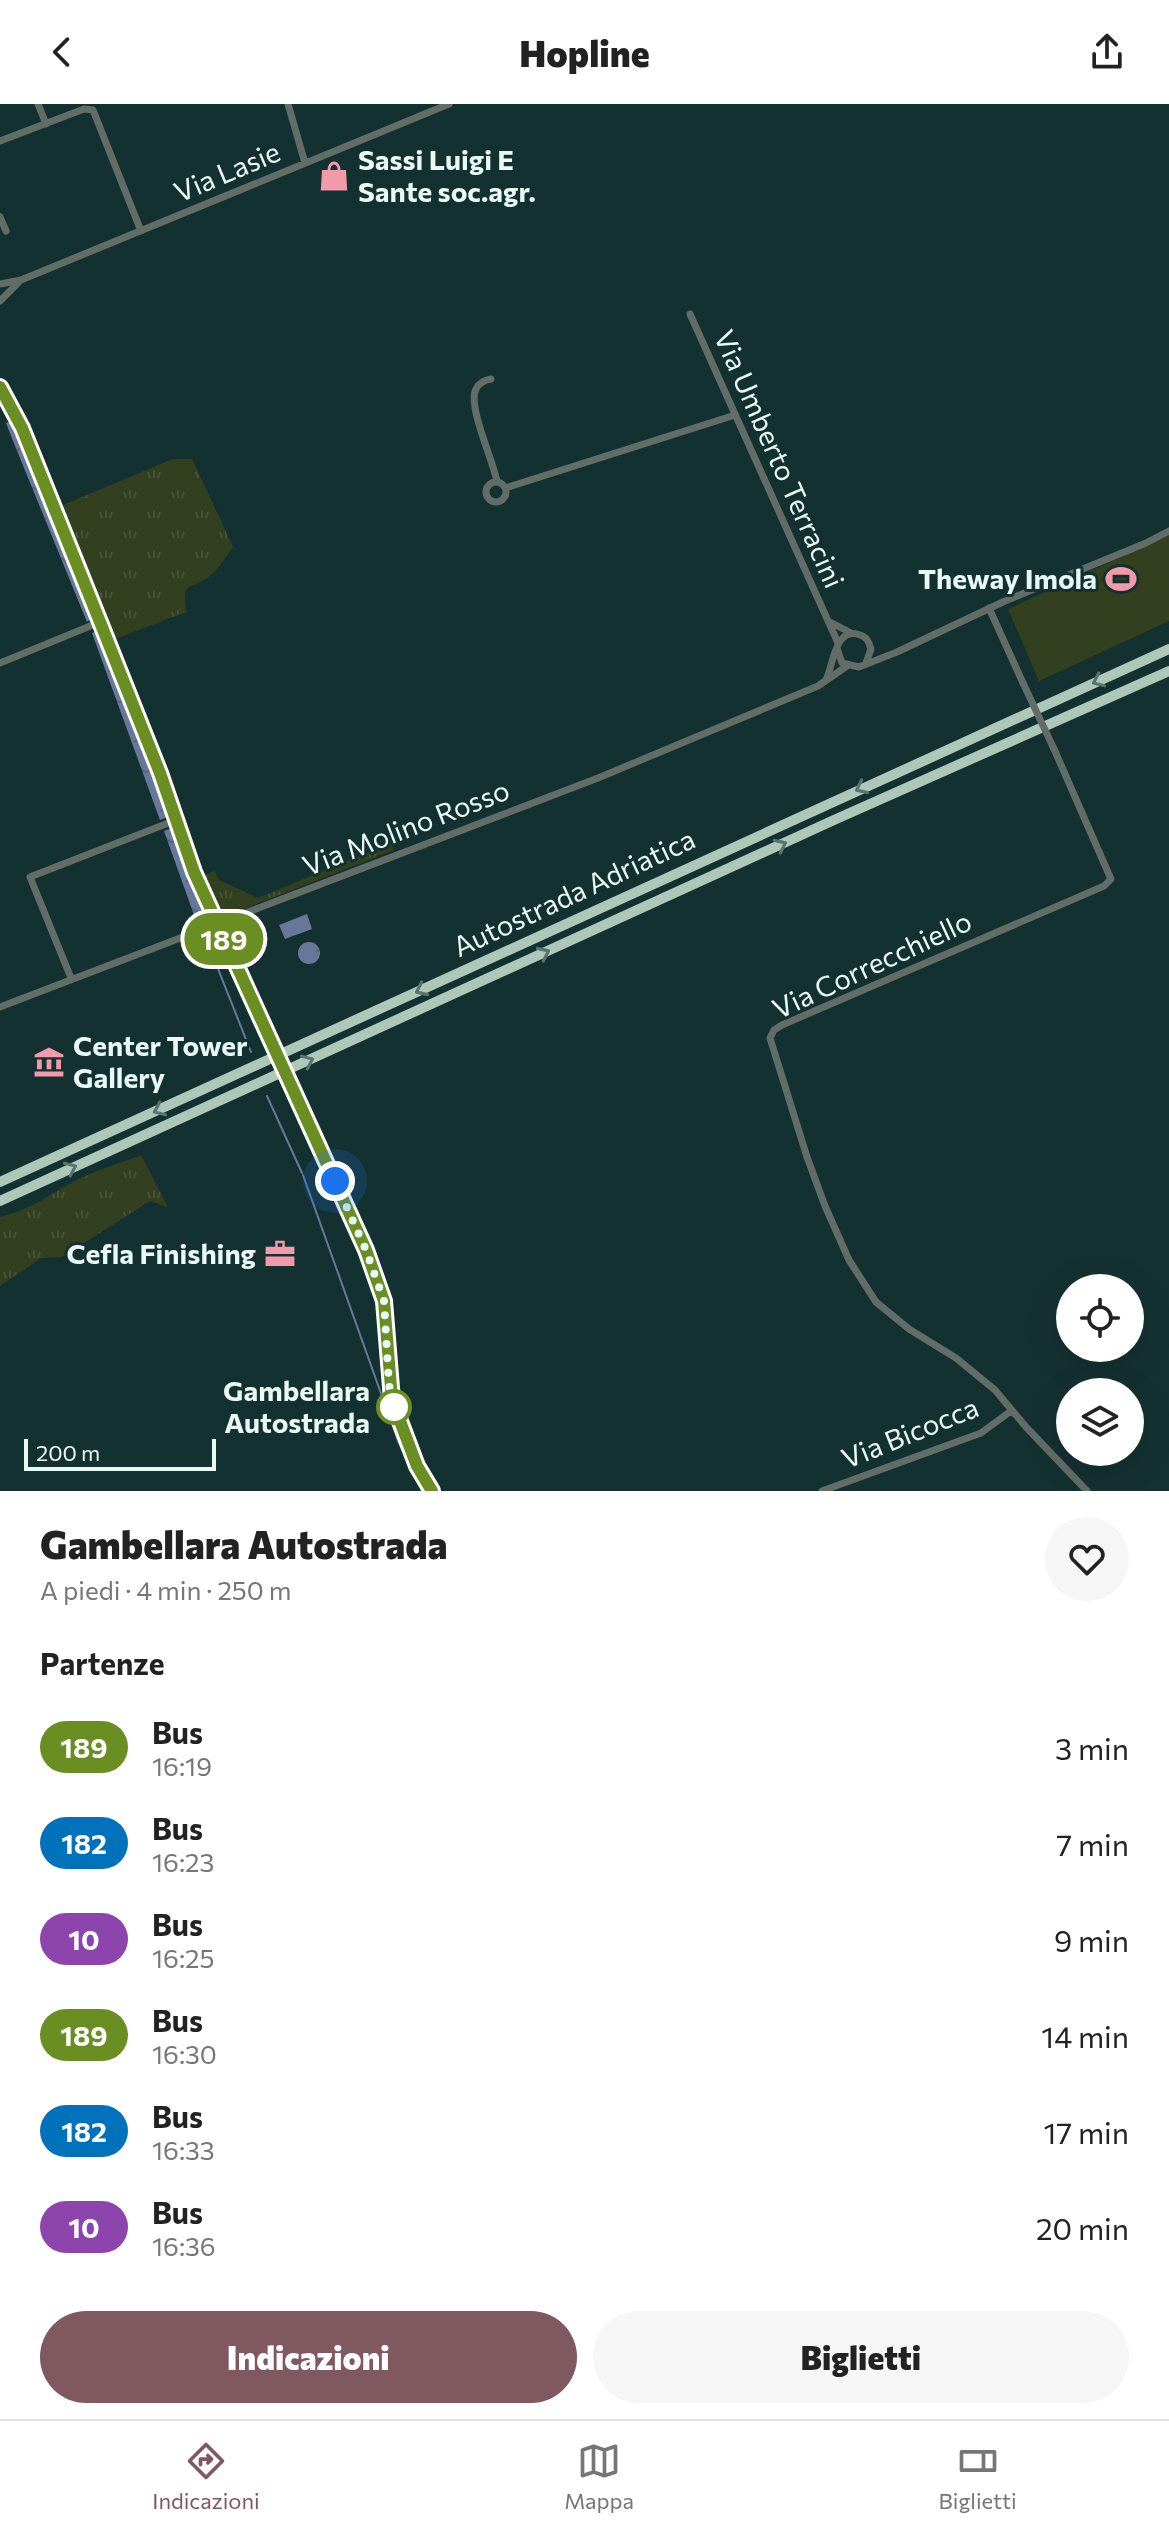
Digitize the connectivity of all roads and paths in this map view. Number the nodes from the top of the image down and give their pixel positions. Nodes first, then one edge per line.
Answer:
1 (38, 104) edge
2 (288, 104) edge
3 (449, 104) edge
4 (46, 124) junction
5 (0, 141) edge
6 (305, 163) junction
7 (0, 217) edge
8 (6, 231) dead end
9 (141, 231) junction
10 (21, 280) junction
11 (0, 284) edge
12 (0, 301) edge
13 (690, 314) dead end
14 (491, 379) dead end
15 (0, 387) edge
16 (0, 396) edge
17 (8, 403) junction
18 (735, 415) junction
19 (1169, 531) edge
20 (989, 608) junction
21 (828, 621) junction
22 (100, 622) junction
23 (851, 633) junction
24 (870, 644) junction
25 (837, 646) junction
26 (1169, 649) edge
27 (887, 655) junction
28 (0, 663) edge
29 (864, 665) junction
30 (847, 666) junction
31 (1169, 671) edge
32 (825, 682) junction
33 (176, 820) junction
34 (217, 924) junction
35 (71, 978) junction
36 (0, 1007) edge
37 (0, 1182) edge
38 (0, 1201) edge
39 (1011, 1411) junction
40 (432, 1491) edge
41 (822, 1491) edge
42 (1087, 1491) edge

1 - 4 street
2 - 6 street
3 - 6 street, Via Lasie
4 - 5 street
4 - 9 street
6 - 9 street, Via Lasie
7 - 8 street
9 - 10 street, Via Lasie
10 - 11 street, Via Lasie
10 - 12 street, Via Lasie
13 - 18 street, Via Umberto Terracini
14 - 18 street
15 - 17 street
16 - 17 street
17 - 22 street
18 - 21 street, Via Umberto Terracini
19 - 20 street
20 - 27 street
20 - 39 street, Via Correcchiello, bridge
21 - 23 street, Via Umberto Terracini
21 - 25 street, Via Umberto Terracini
22 - 28 street
22 - 33 street
23 - 24 street
23 - 25 street
24 - 27 street
24 - 29 street
25 - 30 street
25 - 32 street
26 -> 37 highway, Autostrada Adriatica
27 - 29 street
29 - 30 street
30 - 32 street, Via Molino Rosso
38 -> 31 highway, Autostrada Adriatica
32 - 34 street, Via Molino Rosso
33 - 34 street
33 - 35 street
34 - 35 street, Via Molino Rosso
34 - 40 street, bridge
35 - 36 street, Via Molino Rosso
39 - 41 street, Via Bicocca
39 - 42 street, Via Correcchiello

